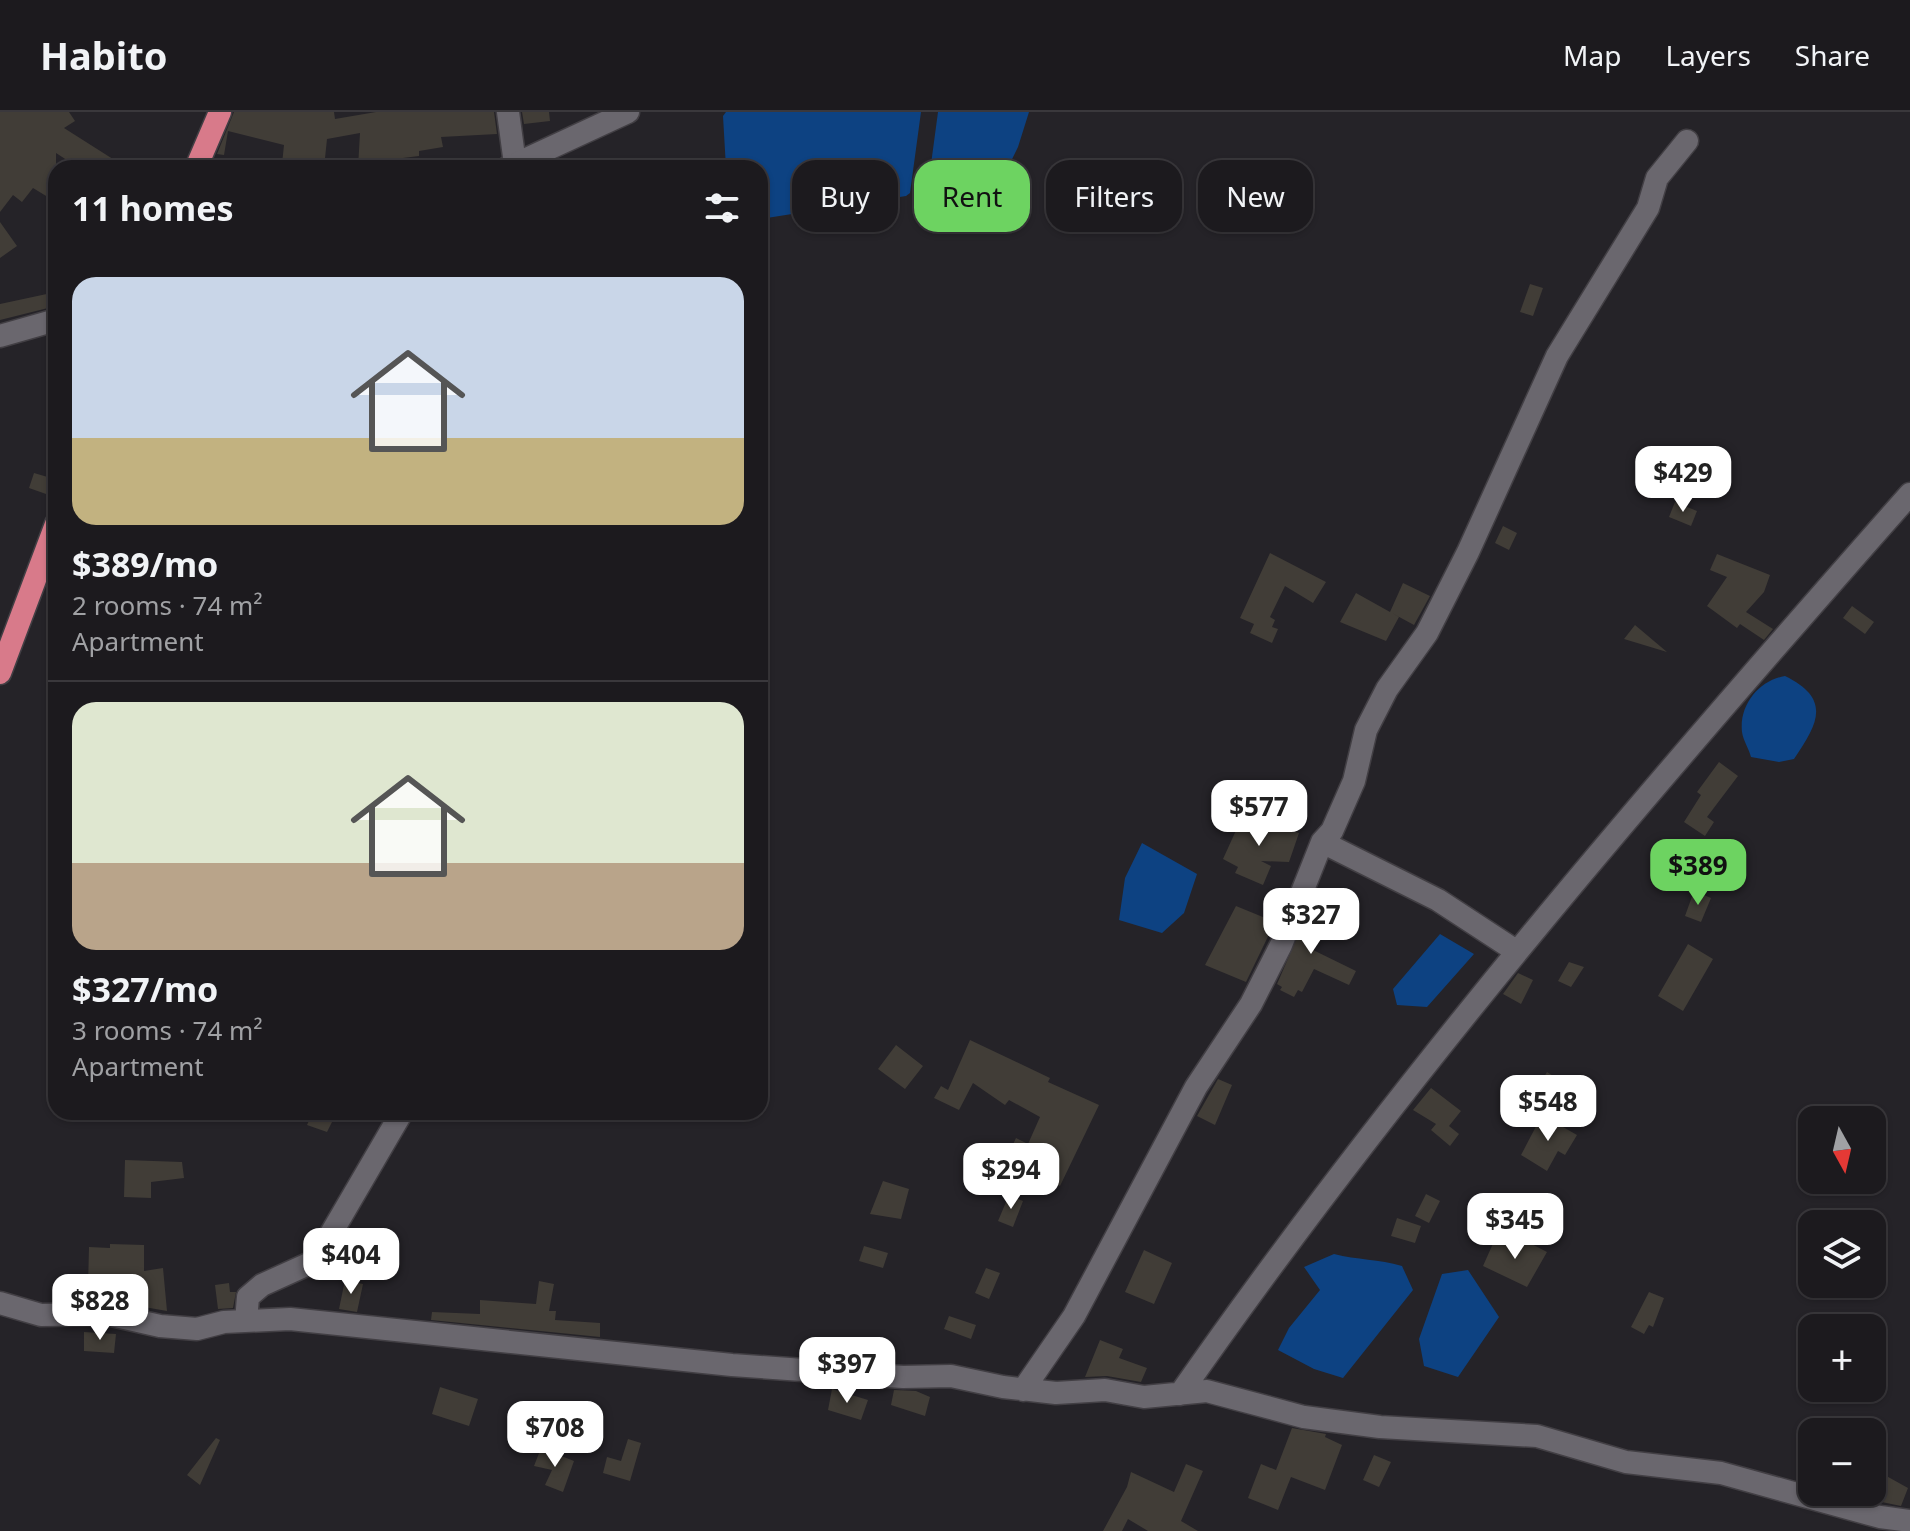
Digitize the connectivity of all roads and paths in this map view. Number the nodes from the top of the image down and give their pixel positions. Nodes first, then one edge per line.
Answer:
1 (220, 112) edge
2 (508, 112) edge
3 (628, 112) edge
4 (1687, 141) dead end
5 (199, 160) edge
6 (511, 160) edge
7 (524, 160) edge
8 (48, 322) edge
9 (0, 336) edge
10 (1910, 494) edge
11 (48, 545) edge
12 (0, 673) edge
13 (1322, 842) junction
14 (1516, 951) junction
15 (397, 1120) edge
16 (0, 1303) edge
17 (246, 1321) junction
18 (1023, 1390) junction
19 (1180, 1394) junction
20 (1910, 1521) edge

1 - 5 highway
2 - 6 street
3 - 7 street
4 - 13 street
8 - 9 street
10 - 14 street
11 - 12 highway
13 - 14 street
13 - 18 street
14 - 19 street
15 - 17 street
16 - 17 street
17 - 18 street
18 - 19 street
19 - 20 street

